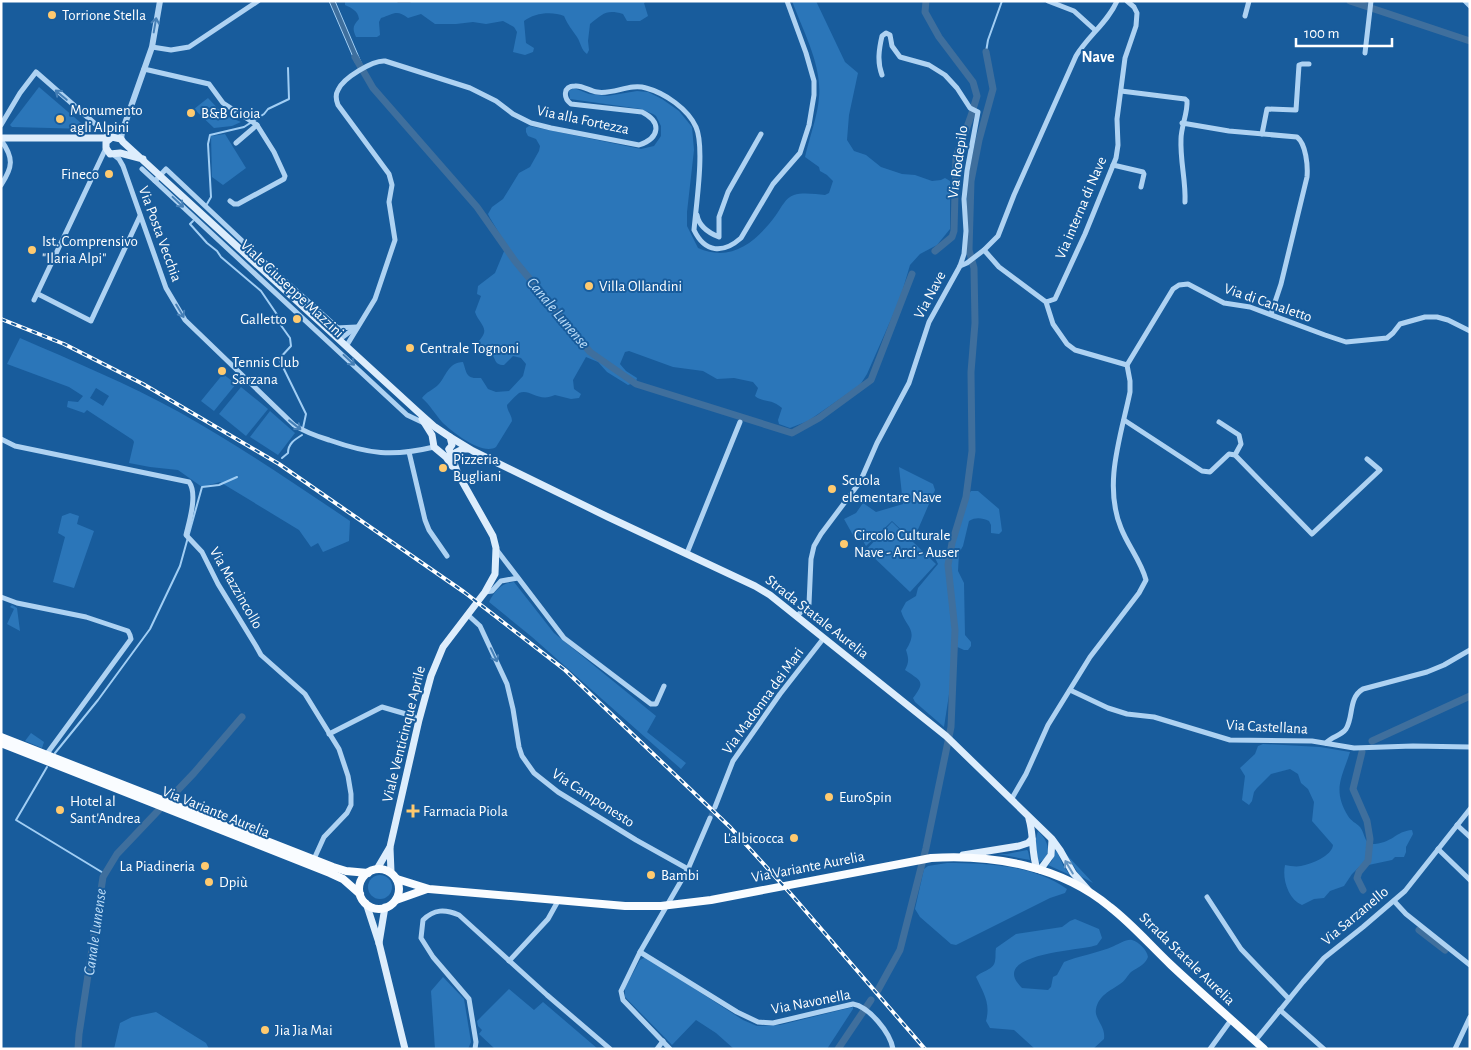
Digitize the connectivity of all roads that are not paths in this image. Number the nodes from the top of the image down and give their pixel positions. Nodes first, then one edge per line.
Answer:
1 (160, 1) edge
2 (258, 1) edge
3 (787, 1) edge
4 (1048, 1) edge
5 (1118, 1) edge
6 (1127, 1) edge
7 (1249, 1) edge
8 (1465, 1) edge
9 (1370, 2) edge
10 (1470, 6) edge
11 (1245, 16) dead end
12 (1095, 30) junction
13 (152, 47) junction
14 (1365, 52) dead end
15 (1309, 64) dead end
16 (144, 69) junction
17 (882, 75) dead end
18 (1121, 91) junction
19 (254, 123) junction
20 (1182, 123) junction
21 (1, 125) edge
22 (761, 134) dead end
23 (1262, 134) junction
24 (111, 137) junction
25 (78, 138) junction
26 (1, 139) edge
27 (122, 140) junction
28 (236, 144) dead end
29 (111, 151) junction
30 (143, 159) junction
31 (1113, 165) junction
32 (142, 169) dead end
33 (157, 178) junction
34 (1, 185) edge
35 (1140, 187) dead end
36 (230, 201) dead end
37 (1185, 202) dead end
38 (696, 205) junction
39 (140, 216) junction
40 (984, 250) junction
41 (960, 266) junction
42 (38, 294) junction
43 (34, 300) dead end
44 (1046, 302) junction
45 (1271, 314) junction
46 (327, 327) junction
47 (358, 327) junction
48 (339, 328) junction
49 (1470, 331) edge
50 (340, 339) junction
51 (347, 345) junction
52 (1127, 365) junction
53 (417, 411) junction
54 (1124, 420) junction
55 (740, 422) dead end
56 (1219, 422) dead end
57 (426, 424) junction
58 (449, 436) junction
59 (1, 439) edge
60 (435, 446) junction
61 (449, 450) junction
62 (470, 450) junction
63 (409, 452) junction
64 (1235, 455) junction
65 (1367, 459) dead end
66 (453, 462) junction
67 (458, 474) junction
68 (496, 548) junction
69 (686, 553) junction
70 (447, 556) dead end
71 (518, 578) junction
72 (486, 592) junction
73 (1, 597) edge
74 (468, 615) junction
75 (797, 616) junction
76 (824, 639) junction
77 (1470, 650) edge
78 (664, 686) dead end
79 (1070, 690) junction
80 (419, 720) junction
81 (329, 734) junction
82 (1, 737) edge
83 (1326, 743) junction
84 (1, 744) edge
85 (1470, 747) edge
86 (46, 755) junction
87 (156, 800) junction
88 (1011, 800) junction
89 (715, 807) tunnel mouth
90 (1470, 809) edge
91 (710, 818) tunnel mouth
92 (1029, 818) junction
93 (1457, 825) junction
94 (1470, 837) edge
95 (1032, 839) junction
96 (1052, 840) junction
97 (390, 847) junction
98 (1438, 849) junction
99 (955, 857) junction
100 (314, 859) junction
101 (377, 869) junction
102 (688, 869) junction
103 (1038, 870) junction
104 (391, 872) junction
105 (368, 873) junction
106 (1061, 878) joint
107 (397, 879) junction
108 (1470, 880) edge
109 (429, 889) junction
110 (1090, 891) junction
111 (360, 894) junction
112 (1207, 897) dead end
113 (396, 900) junction
114 (558, 901) junction
115 (1394, 901) junction
116 (366, 903) junction
117 (668, 906) junction
118 (385, 908) junction
119 (378, 943) junction
120 (640, 952) junction
121 (510, 961) junction
122 (1470, 965) edge
123 (1289, 999) junction
124 (1280, 1010) junction
125 (1470, 1017) edge
126 (1231, 1020) junction
127 (1255, 1040) junction
128 (663, 1041) junction
129 (405, 1049) edge
130 (475, 1049) edge
131 (610, 1049) edge
132 (656, 1049) edge
133 (670, 1049) edge
134 (893, 1049) edge
135 (1210, 1049) edge
136 (1264, 1049) edge
137 (1324, 1049) edge
138 (1454, 1049) edge

13 -> 1 street
2 - 13 street
3 - 38 street, Via alla Fortezza
4 - 12 street
5 - 12 street, Via Nave
6 - 18 street, Via interna di Nave
7 - 11 street
8 - 10 street
9 - 14 street
12 - 40 street, Via Nave
13 - 16 street
15 - 23 street
16 - 19 street
16 - 27 street
17 - 41 street, Via Rodepilo
18 - 20 street
18 - 31 street, Via interna di Nave
19 - 28 street
19 - 36 street
20 - 23 street
20 - 37 street
24 -> 21 street, Viale Giuseppe Mazzini
22 - 38 street
23 - 45 street
24 - 25 main road
24 - 27 main road, Viale Giuseppe Mazzini
24 - 29 main road
25 - 26 main road
25 - 29 main road
26 - 34 street
27 - 29 main road
27 - 30 main road, Viale Giuseppe Mazzini
29 - 30 main road
29 - 39 street, Via Posta Vecchia
29 - 42 street
30 - 33 main road, Viale Giuseppe Mazzini
31 - 35 street
31 - 44 street, Via interna di Nave
32 - 33 street, Viale Giuseppe Mazzini
33 - 46 main road, Viale Giuseppe Mazzini
33 - 48 street, Viale Giuseppe Mazzini
33 -> 57 street, Viale Giuseppe Mazzini
38 - 47 street, Via alla Fortezza
39 - 42 street
39 -> 63 street, Via Posta Vecchia
40 - 41 street, Via Nave
40 - 44 street
41 - 75 street, Via Nave
42 - 43 street
44 - 52 street
45 - 49 street, Via di Canaletto
45 - 52 street, Via di Canaletto
46 - 48 street
46 - 50 main road, Viale Giuseppe Mazzini
47 - 48 street
47 - 50 street, Via alla Fortezza
47 - 51 street, Via alla Fortezza
50 - 51 main road, Viale Giuseppe Mazzini
51 - 53 main road, Viale Giuseppe Mazzini
52 - 54 street
53 - 57 main road, Viale Giuseppe Mazzini
53 - 58 main road, Viale Giuseppe Mazzini
54 - 64 street
54 - 79 street
55 - 69 street
56 - 64 street
57 - 60 main road, Viale Giuseppe Mazzini
58 - 60 main road
58 - 61 main road
58 - 62 main road, Viale Giuseppe Mazzini
59 - 81 street, Via Mazzincollo
60 - 61 main road
60 - 63 street, Via Posta Vecchia
60 - 67 main road, Viale Venticinque Aprile
61 - 62 main road
61 - 66 main road, Viale Venticinque Aprile
62 - 66 main road
62 - 69 main road, Strada Statale Aurelia
63 - 70 street
64 - 65 street
66 - 67 main road, Viale Venticinque Aprile
67 - 68 main road, Viale Venticinque Aprile
68 - 71 street
68 - 72 main road, Viale Venticinque Aprile
69 - 75 main road, Strada Statale Aurelia
71 - 72 street
71 - 78 street
72 - 74 main road, Viale Venticinque Aprile
73 - 86 street
74 - 80 main road, Viale Venticinque Aprile
74 -> 102 street, Via Camponesto
75 - 76 main road, Strada Statale Aurelia
76 - 88 main road, Strada Statale Aurelia
76 - 89 street, Via Madonna dei Mari
77 - 83 street
79 - 83 street, Via Castellana
79 - 88 street
80 - 81 street
80 - 97 main road, Viale Venticinque Aprile
81 - 100 street, Via Mazzincollo
82 - 86 main road, Via Variante Aurelia
83 - 85 street, Via Castellana
84 - 87 main road, Via Variante Aurelia
86 - 87 main road, Via Variante Aurelia
87 - 100 main road, Via Variante Aurelia
87 - 111 main road, Via Variante Aurelia
88 - 92 main road, Strada Statale Aurelia
90 - 93 street, Via Sarzanello
91 - 102 street
92 - 95 main road
92 - 96 main road, Strada Statale Aurelia
93 - 94 street
93 - 98 street, Via Sarzanello
95 - 99 main road
95 - 103 main road
96 - 103 main road
110 -> 96 main road, Strada Statale Aurelia
97 - 101 main road, Viale Venticinque Aprile
97 - 104 main road, Viale Venticinque Aprile
98 - 108 street
98 - 115 street, Via Sarzanello
99 - 103 main road, Via Variante Aurelia
99 - 117 main road, Via Variante Aurelia
100 - 105 main road, Via Variante Aurelia
101 - 104 main road
101 - 105 main road
102 - 117 street
103 - 106 main road, Via Variante Aurelia
104 - 107 main road
105 - 111 main road
106 - 110 main road, Strada Statale Aurelia
107 - 109 main road, Via Variante Aurelia
107 - 113 main road
109 - 113 main road, Via Variante Aurelia
109 - 114 main road, Via Variante Aurelia
110 - 126 main road, Strada Statale Aurelia
111 - 116 main road
112 - 123 street
113 - 118 main road
114 - 117 main road, Via Variante Aurelia
114 - 121 street
115 - 122 street
115 - 123 street, Via Sarzanello
116 - 118 main road
116 - 119 main road
117 - 120 street
118 - 119 main road
119 - 129 main road
120 - 128 street
120 - 134 street, Via Navonella
121 - 130 street
121 - 131 street
123 - 124 street, Via Sarzanello
124 - 127 street, Via Sarzanello
124 - 137 street
125 - 138 street
126 - 127 main road, Strada Statale Aurelia
126 - 135 street
127 - 136 main road, Strada Statale Aurelia
128 - 132 street
128 - 133 street

